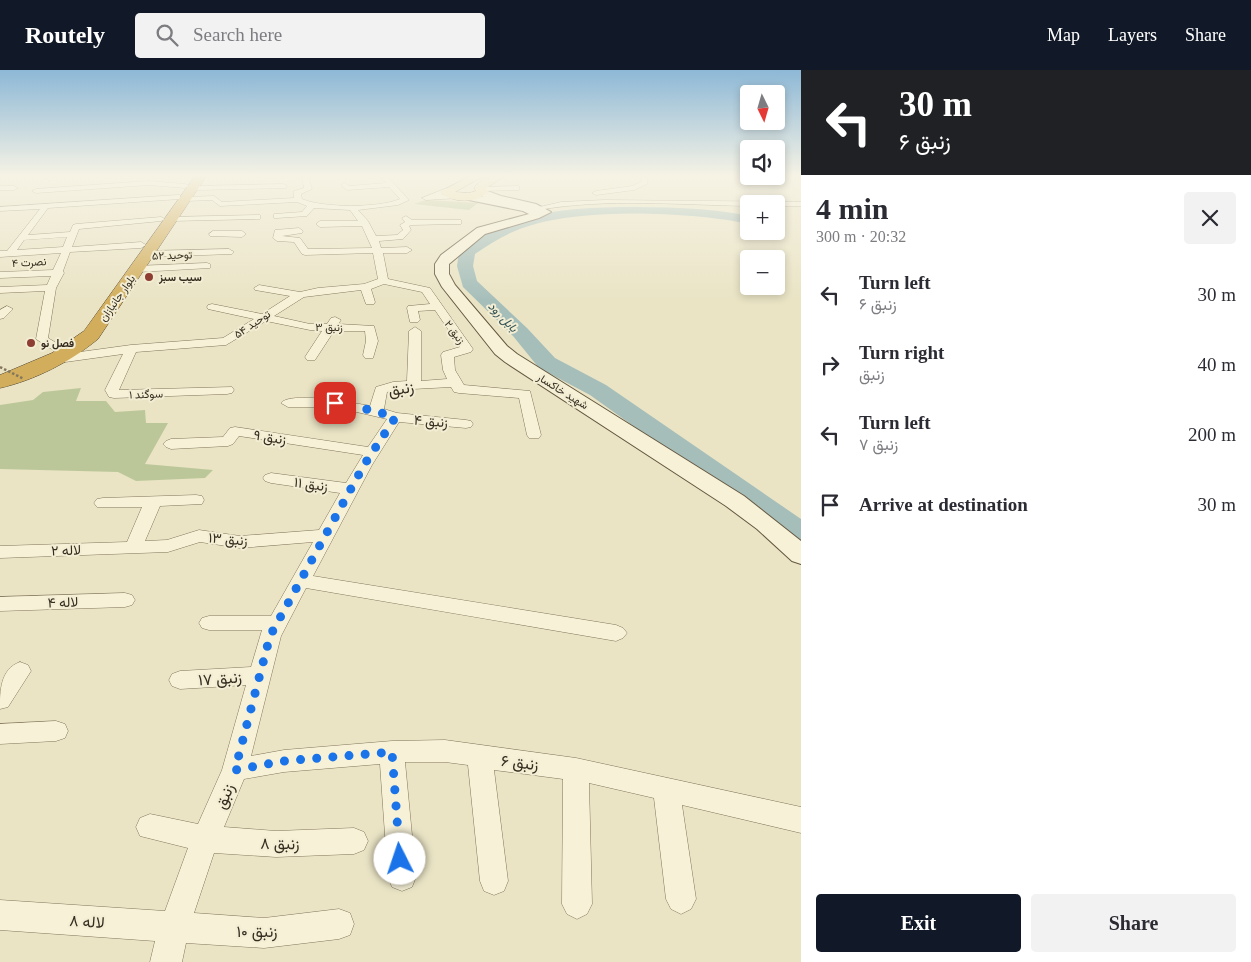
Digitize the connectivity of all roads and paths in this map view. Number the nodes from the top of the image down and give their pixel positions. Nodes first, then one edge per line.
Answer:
1 (38, 217) edge
2 (110, 217) edge
3 (155, 217) edge
4 (258, 217) dead end
5 (359, 217) edge
6 (523, 217) edge
7 (232, 218) junction
8 (166, 219) junction
9 (458, 222) dead end
10 (320, 224) dead end
11 (299, 231) dead end
12 (372, 231) junction
13 (74, 234) junction
14 (213, 234) dead end
15 (228, 234) junction
16 (242, 234) dead end
17 (356, 235) dead end
18 (21, 238) junction
19 (68, 250) junction
20 (145, 250) junction
21 (407, 250) dead end
22 (229, 252) dead end
23 (379, 252) junction
24 (5, 254) edge
25 (207, 266) dead end
26 (138, 269) junction
27 (58, 273) junction
28 (0, 275) edge
29 (383, 281) junction
30 (365, 287) junction
31 (51, 288) junction
32 (259, 288) dead end
33 (0, 290) edge
34 (300, 295) junction
35 (370, 302) dead end
36 (212, 307) dead end
37 (437, 307) junction
38 (262, 316) junction
39 (338, 316) dead end
40 (328, 328) junction
41 (131, 349) junction
42 (57, 353) junction
43 (369, 355) dead end
44 (311, 357) dead end
45 (0, 368) edge
46 (0, 373) edge
47 (24, 379) dead end
48 (0, 382) edge
49 (456, 383) junction
50 (414, 385) junction
51 (227, 390) dead end
52 (288, 403) dead end
53 (385, 414) junction
54 (466, 424) dead end
55 (534, 435) dead end
56 (171, 444) dead end
57 (372, 452) junction
58 (270, 478) dead end
59 (351, 489) junction
60 (196, 500) dead end
61 (153, 502) junction
62 (103, 503) dead end
63 (326, 535) junction
64 (133, 548) junction
65 (0, 552) edge
66 (801, 555) edge
67 (301, 581) junction
68 (125, 600) dead end
69 (0, 604) edge
70 (209, 623) dead end
71 (278, 623) junction
72 (616, 633) dead end
73 (20, 671) dead end
74 (260, 675) junction
75 (180, 680) dead end
76 (0, 700) edge
77 (56, 731) dead end
78 (0, 734) edge
79 (392, 752) junction
80 (480, 757) junction
81 (576, 769) junction
82 (235, 770) junction
83 (666, 788) junction
84 (801, 820) edge
85 (150, 828) dead end
86 (206, 839) junction
87 (354, 841) dead end
88 (402, 877) dead end
89 (494, 881) dead end
90 (681, 899) dead end
91 (577, 904) dead end
92 (0, 915) edge
93 (339, 924) dead end
94 (174, 927) junction
95 (166, 962) edge

1 - 18 street
2 - 13 street
3 - 8 street
4 - 7 street
5 - 12 street
6 - 66 main road, شهید خاکسار
7 - 8 street
7 - 15 street
8 - 20 highway, بلوار جانبازان
9 - 12 street
10 - 12 street
11 - 23 street
12 - 17 street
12 - 23 street
13 - 18 street
13 - 19 street
14 - 15 street
15 - 16 street
18 - 24 street
19 - 20 street
19 - 24 street
19 - 27 street
20 - 22 street
20 - 26 highway, بلوار جانبازان
20 - 42 highway, بلوار جانبازان
21 - 23 street
23 - 29 street
25 - 26 street, توحید ۵۲
26 - 42 highway, بلوار جانبازان
27 - 28 street, نصرت ۴
27 - 31 street
29 - 30 street, توحید ۵۴
29 - 37 street, زنبق ۲
30 - 34 street, توحید ۵۴
30 - 35 street
31 - 33 street
31 - 42 street
32 - 34 street
34 - 38 street, توحید ۵۴
36 - 38 street, زنبق ۳
37 - 49 street, زنبق ۲
37 - 50 street
38 - 40 street, زنبق ۳
38 - 41 street, توحید ۵۴
39 - 40 street
40 - 43 street, زنبق ۳
40 - 44 street
41 - 42 street, توحید ۵۴
41 - 51 street, سوگند ۱
42 - 46 highway, بلوار جانبازان
42 - 48 highway, بلوار جانبازان
45 - 47 path, bridge
49 - 50 street, زنبق
49 - 55 street
50 - 53 street, زنبق
52 - 53 street, زنبق ۴
53 - 54 street, زنبق ۴
53 - 57 street, زنبق
56 - 57 street, زنبق ۹
57 - 59 street, زنبق
58 - 59 street, زنبق ۱۱
59 - 63 street, زنبق
60 - 61 street
61 - 62 street
61 - 64 street
63 - 64 street, زنبق ۱۳
63 - 67 street, زنبق
64 - 65 street, لاله ۲
67 - 71 street, زنبق
67 - 72 street
68 - 69 street, لاله ۴
70 - 71 street
71 - 74 street, زنبق
73 - 76 street
74 - 75 street, زنبق ۱۷
74 - 82 street, زنبق
77 - 78 street
79 - 80 street, زنبق ۶
79 - 82 street, زنبق ۶
79 - 88 street
80 - 81 street, زنبق ۶
80 - 89 street
81 - 83 street, زنبق ۶
81 - 91 street
82 - 86 street, زنبق
83 - 84 street, زنبق ۶
83 - 90 street
85 - 86 street, زنبق ۸
86 - 87 street, زنبق ۸
86 - 94 street, زنبق
92 - 94 street, لاله ۸
93 - 94 street, زنبق ۱۰
94 - 95 street, زنبق

